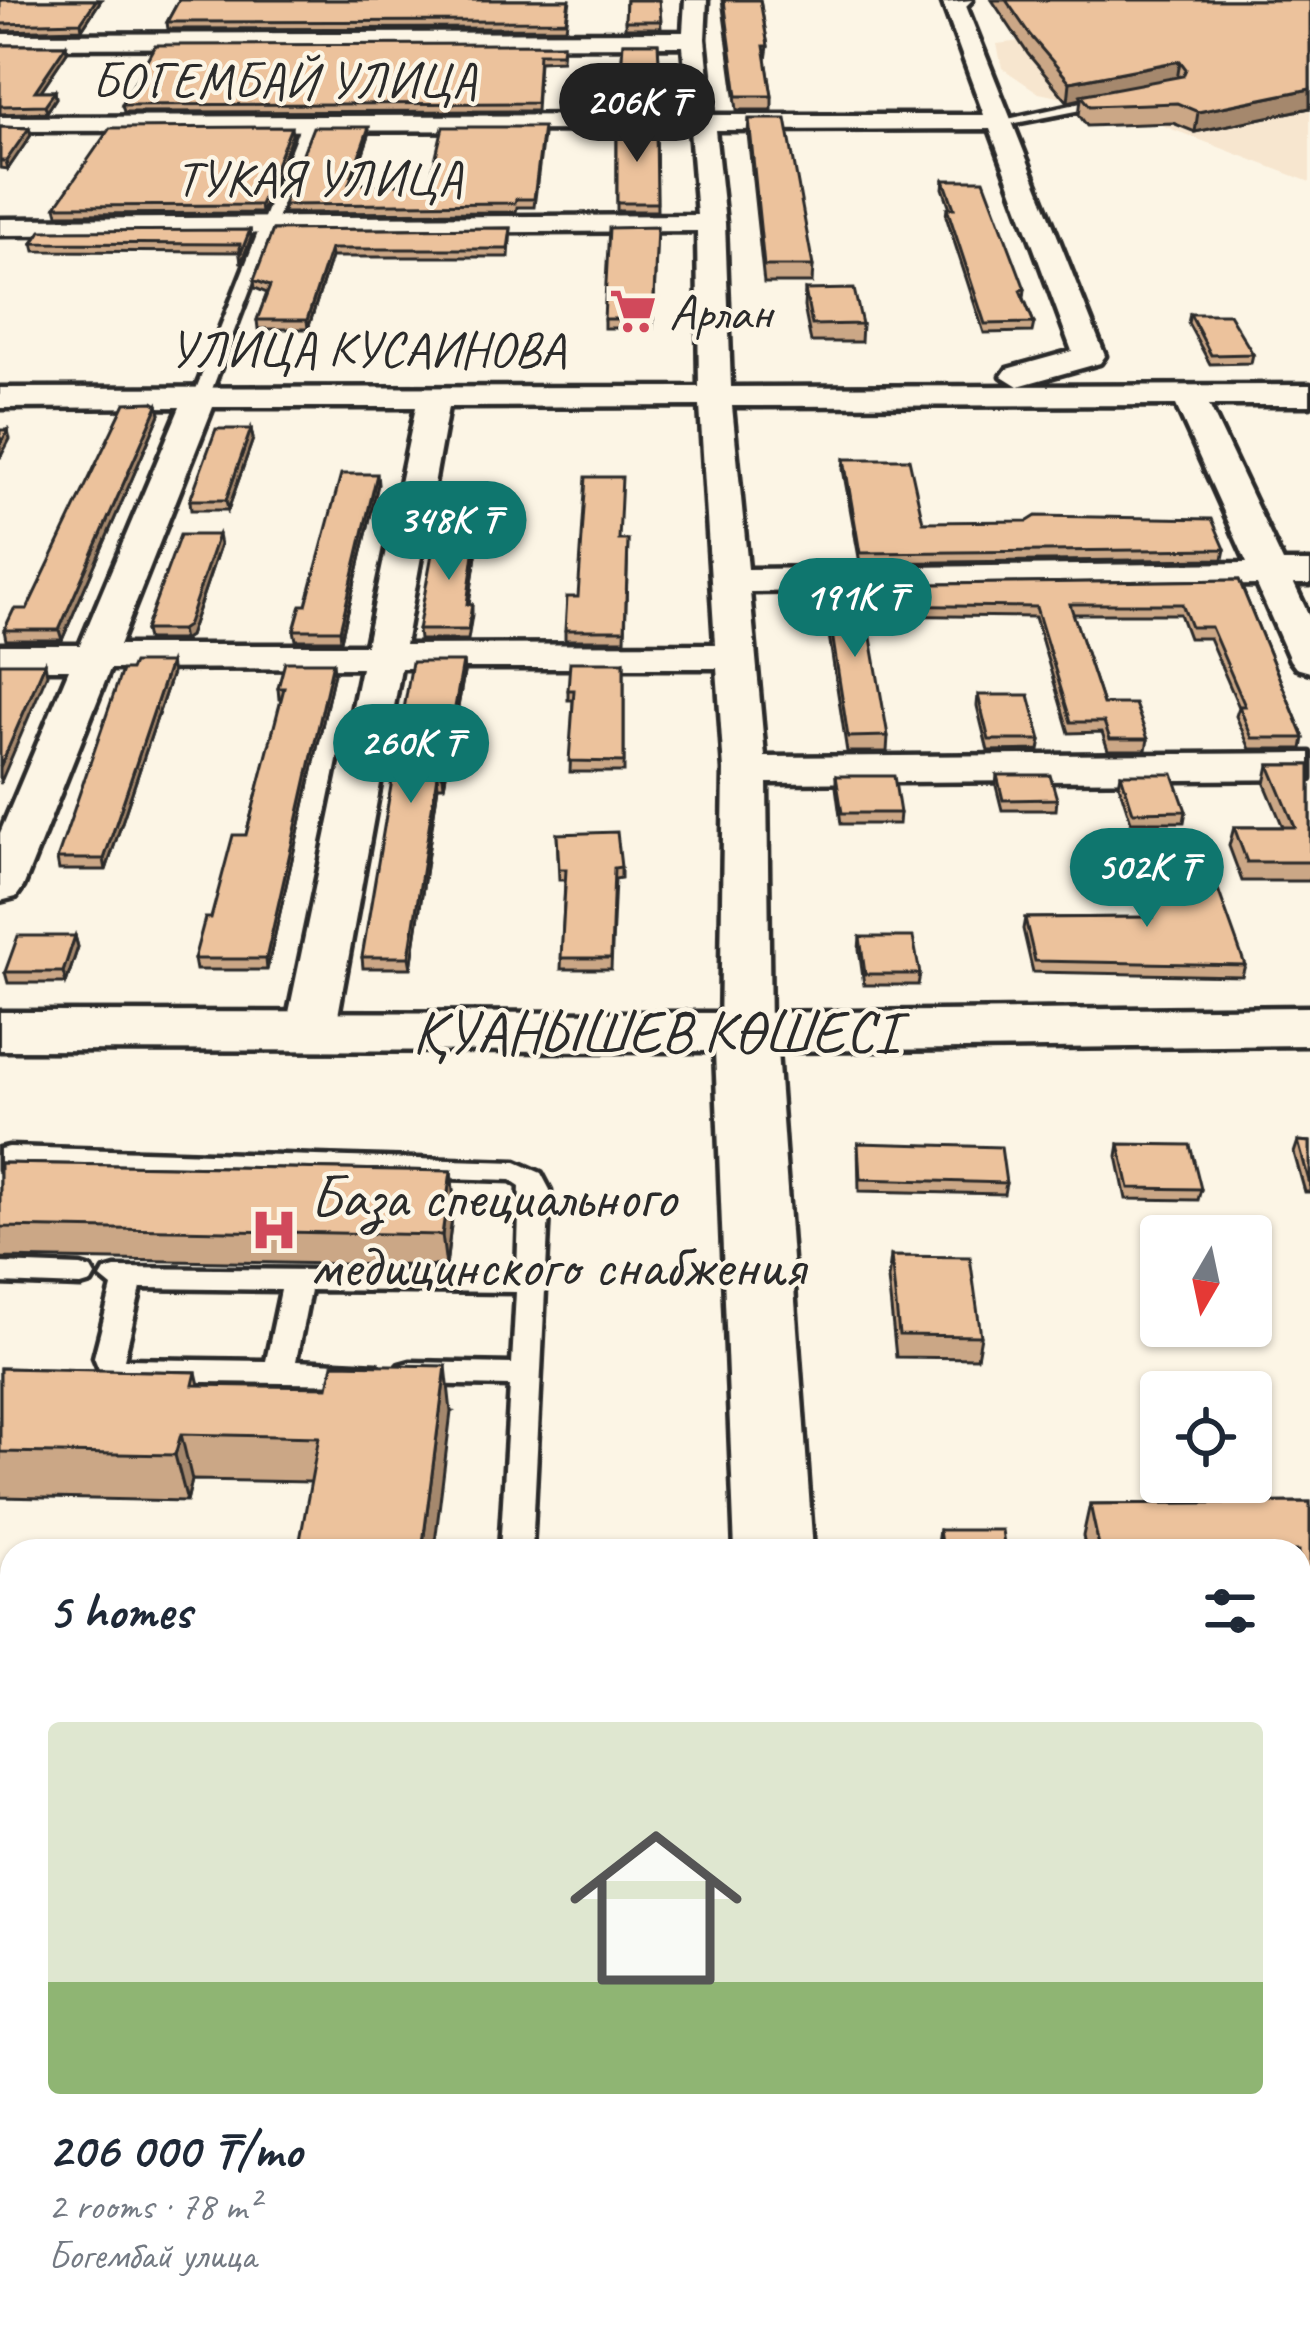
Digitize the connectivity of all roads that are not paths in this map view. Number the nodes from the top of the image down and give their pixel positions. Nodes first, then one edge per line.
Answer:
1 (696, 0) edge
2 (961, 0) edge
3 (694, 39) junction
4 (0, 40) edge
5 (1131, 97) edge
6 (1000, 122) junction
7 (0, 124) edge
8 (307, 124) junction
9 (705, 124) junction
10 (711, 223) junction
11 (272, 226) junction
12 (0, 227) edge
13 (715, 394) junction
14 (953, 394) junction
15 (1188, 394) junction
16 (434, 395) junction
17 (1310, 395) edge
18 (201, 397) junction
19 (0, 398) edge
20 (1270, 573) junction
21 (1310, 573) edge
22 (730, 581) junction
23 (736, 656) junction
24 (0, 657) edge
25 (91, 657) junction
26 (382, 657) junction
27 (1310, 660) edge
28 (1310, 766) edge
29 (745, 770) junction
30 (0, 886) edge
31 (1310, 1026) edge
32 (0, 1030) edge
33 (310, 1032) junction
34 (745, 1032) junction
35 (0, 1160) edge
36 (0, 1273) edge
37 (81, 1276) dead end
38 (298, 1279) junction
39 (530, 1282) junction
40 (279, 1372) junction
41 (526, 1375) junction
42 (516, 1539) edge
43 (773, 1539) edge

1 - 3 street
2 - 6 street
3 - 4 street
3 - 9 street
5 - 6 lane
6 - 9 street, БОГЕМБАЙ УЛИЦА
6 - 14 street
7 - 8 street, БОГЕМБАЙ УЛИЦА
8 - 9 street, БОГЕМБАЙ УЛИЦА
8 - 11 lane
9 - 10 street
10 - 11 street, ТУКАЯ УЛИЦА
10 - 13 street
11 - 12 street, ТУКАЯ УЛИЦА
11 - 18 lane
13 - 14 street, УЛИЦА КУСАИНОВА
13 - 16 street, УЛИЦА КУСАИНОВА
13 - 22 street
14 - 15 street, УЛИЦА КУСАИНОВА
15 - 17 street, УЛИЦА КУСАИНОВА
15 - 20 street
16 - 18 street, УЛИЦА КУСАИНОВА
16 - 26 street
18 - 19 street, УЛИЦА КУСАИНОВА
18 - 25 street
20 - 21 street
20 - 22 street
20 - 27 street
22 - 23 street
23 - 26 street
23 - 29 street
24 - 25 street
25 - 26 street
25 - 30 street
26 - 33 street
28 - 29 street
29 - 34 street
31 - 34 street, ҚУАНЫШЕВ КӨШЕСІ
32 - 33 street, ҚУАНЫШЕВ КӨШЕСІ
33 - 34 street, ҚУАНЫШЕВ КӨШЕСІ
34 - 43 street
35 - 39 lane
36 - 37 lane
38 - 39 lane
38 - 40 lane
38 - 40 lane
39 - 41 lane
40 - 41 lane
41 - 42 lane

